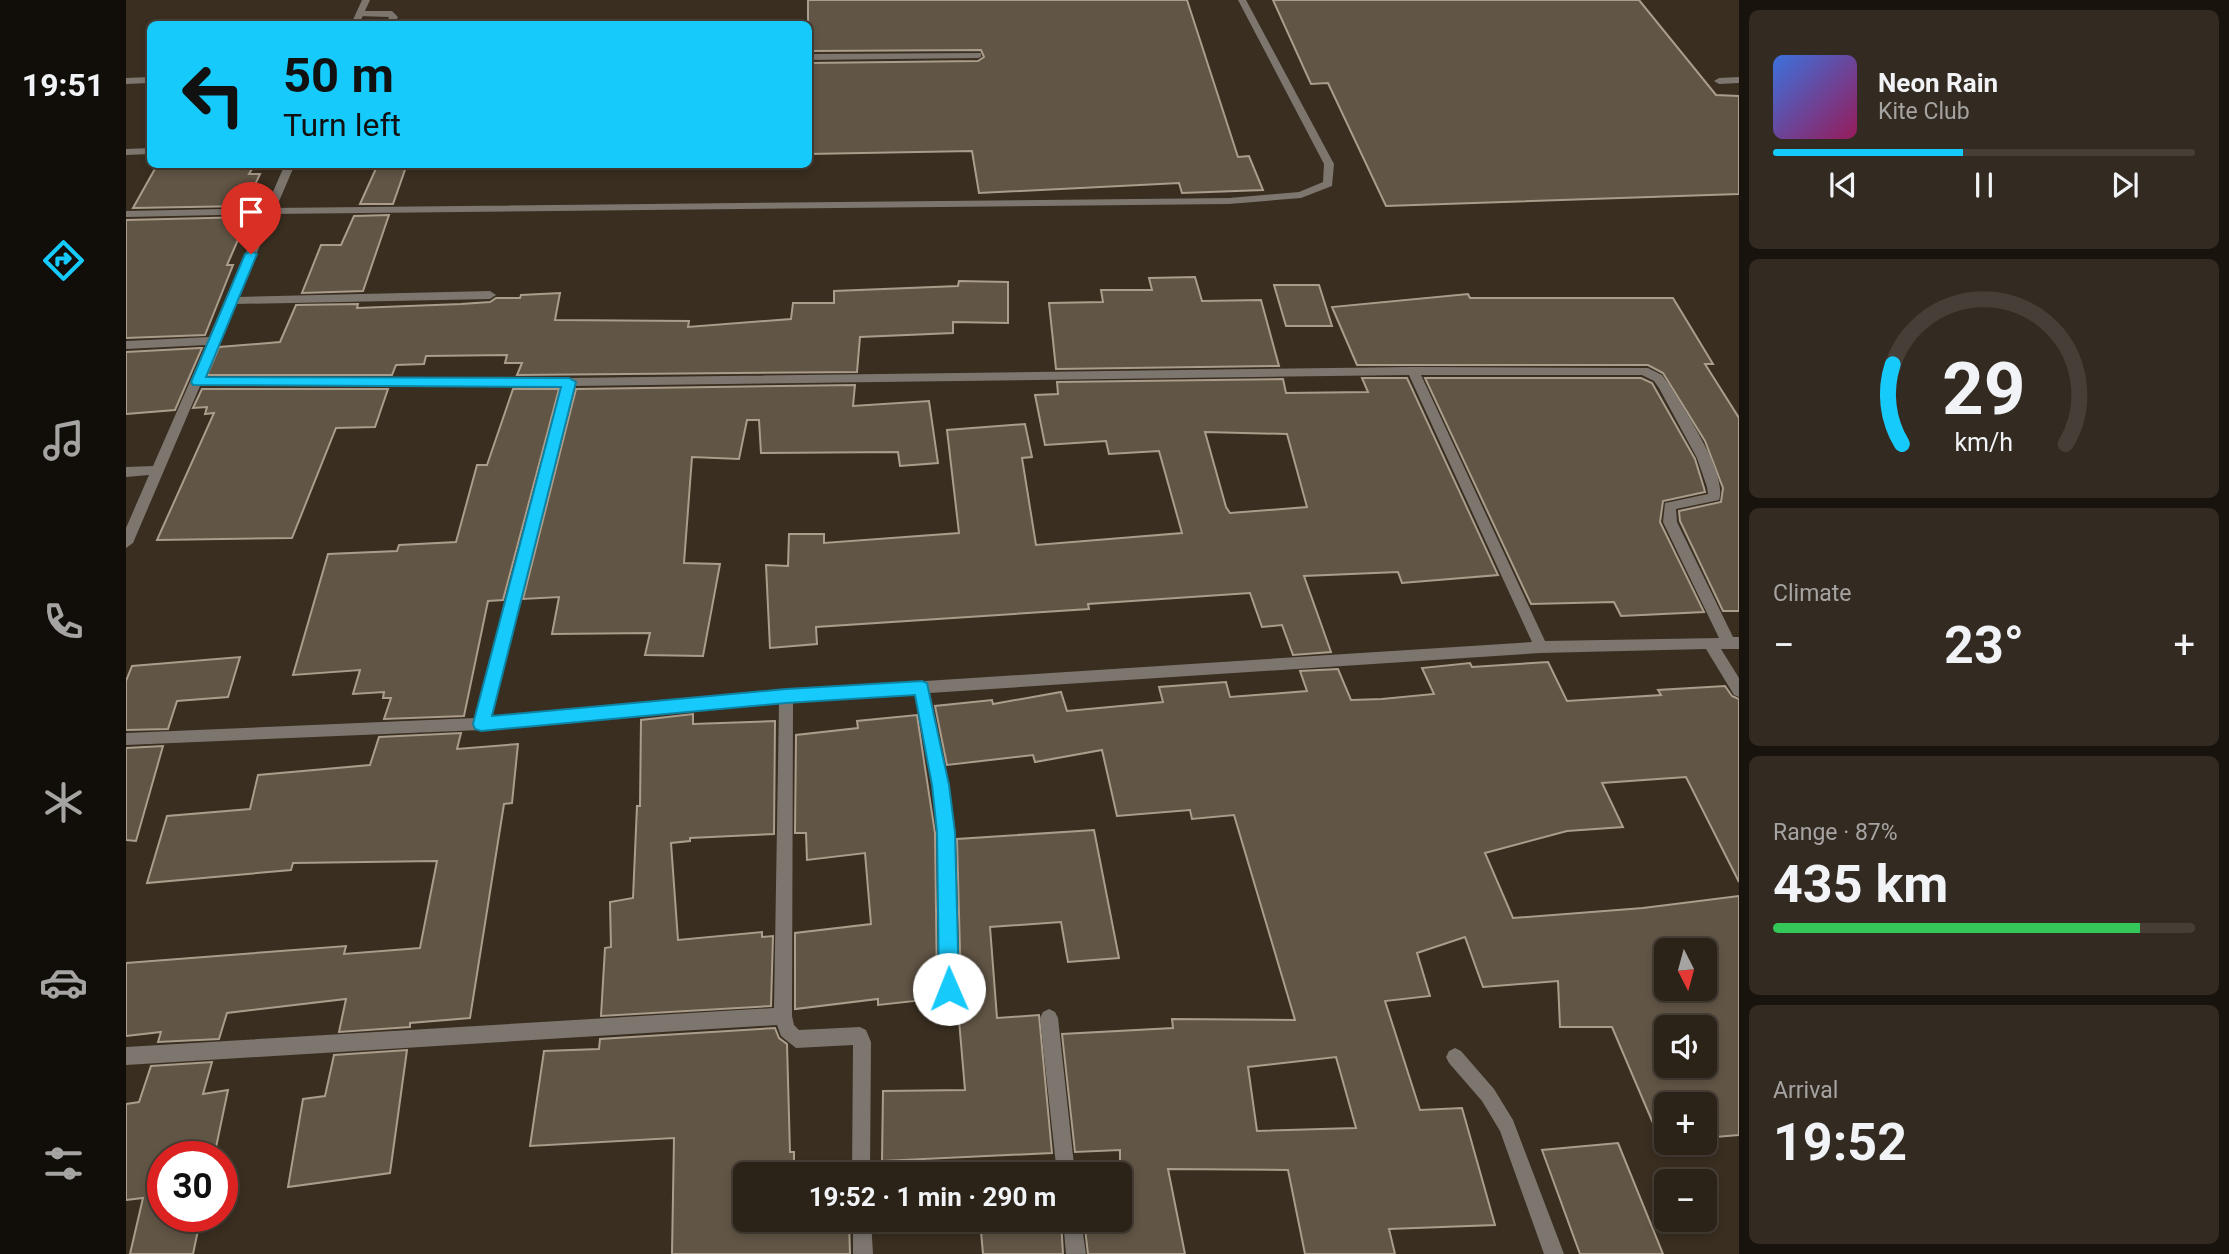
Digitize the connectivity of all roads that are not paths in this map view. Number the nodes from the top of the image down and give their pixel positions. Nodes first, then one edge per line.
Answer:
1 (366, 0) edge
2 (1242, 0) edge
3 (360, 14) junction
4 (356, 21) edge
5 (392, 21) edge
6 (978, 55) dead end
7 (812, 57) edge
8 (147, 80) edge
9 (1739, 80) edge
10 (126, 81) edge
11 (1719, 81) dead end
12 (147, 151) edge
13 (126, 152) edge
14 (288, 168) edge
15 (270, 211) junction
16 (126, 214) edge
17 (490, 295) dead end
18 (231, 300) junction
19 (214, 341) junction
20 (126, 345) edge
21 (1413, 371) junction
22 (197, 382) junction
23 (569, 382) junction
24 (159, 470) junction
25 (126, 472) edge
26 (126, 543) edge
27 (1734, 643) edge
28 (1711, 645) junction
29 (1541, 647) junction
30 (922, 688) junction
31 (1739, 691) edge
32 (786, 696) junction
33 (481, 724) junction
34 (126, 739) edge
35 (949, 989) dead end
36 (783, 1016) junction
37 (1049, 1018) dead end
38 (126, 1056) edge
39 (1455, 1057) dead end
40 (861, 1162) edge
41 (1065, 1162) edge
42 (862, 1232) edge
43 (1073, 1232) edge
44 (863, 1254) edge
45 (1076, 1254) edge
46 (1554, 1254) edge

1 - 3 street
2 - 15 street
3 - 4 street
3 - 5 street
6 - 7 street
8 - 10 street
9 - 11 street
12 - 13 street
14 - 15 street
15 - 16 street
15 - 18 street
17 - 18 street
18 - 19 street
19 - 20 street
19 - 22 street
21 - 23 street
21 - 27 street
21 - 29 street
22 - 23 street
22 - 24 street
23 - 33 street
24 - 25 street
24 - 26 street
27 - 28 street
28 - 29 street
28 - 31 street
29 - 30 street
30 - 32 street
30 - 35 street
32 - 33 street
32 - 36 street
33 - 34 street
36 - 38 street
36 - 40 street
37 - 41 street
39 - 46 street
42 - 44 street
43 - 45 street

